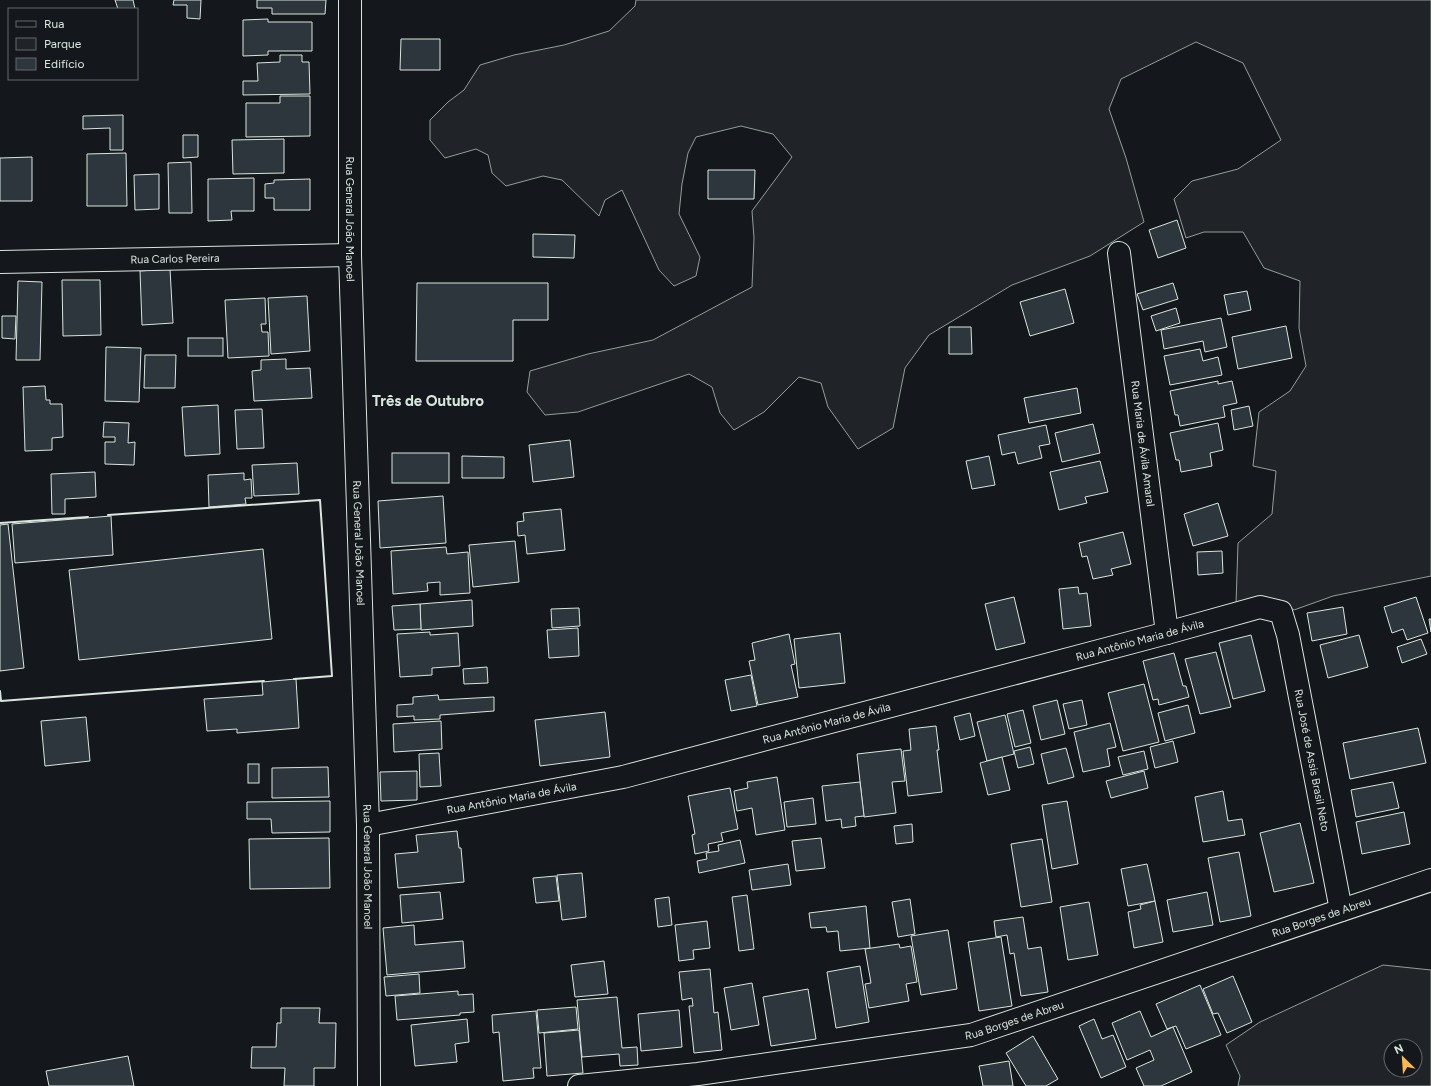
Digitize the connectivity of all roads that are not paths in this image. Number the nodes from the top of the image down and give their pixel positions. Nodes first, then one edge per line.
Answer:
1 (350, 0) edge
2 (1119, 253) dead end
3 (350, 255) junction
4 (0, 262) edge
5 (1281, 612) joint
6 (1167, 633) junction
7 (368, 825) junction
8 (1431, 880) edge
9 (1341, 910) junction
10 (369, 1086) edge
11 (579, 1086) edge

1 - 3 street, Rua General João Manoel
2 - 6 street, Rua Maria de Ávila Amaral
3 - 4 street, Rua Carlos Pereira
3 - 7 street, Rua General João Manoel
5 - 6 street, Rua Antônio Maria de Ávila
5 - 9 street, Rua José de Assis Brasil Neto
6 - 7 street, Rua Antônio Maria de Ávila
7 - 10 street, Rua General João Manoel
8 - 9 street, Rua Borges de Abreu
9 - 11 street, Rua Borges de Abreu

